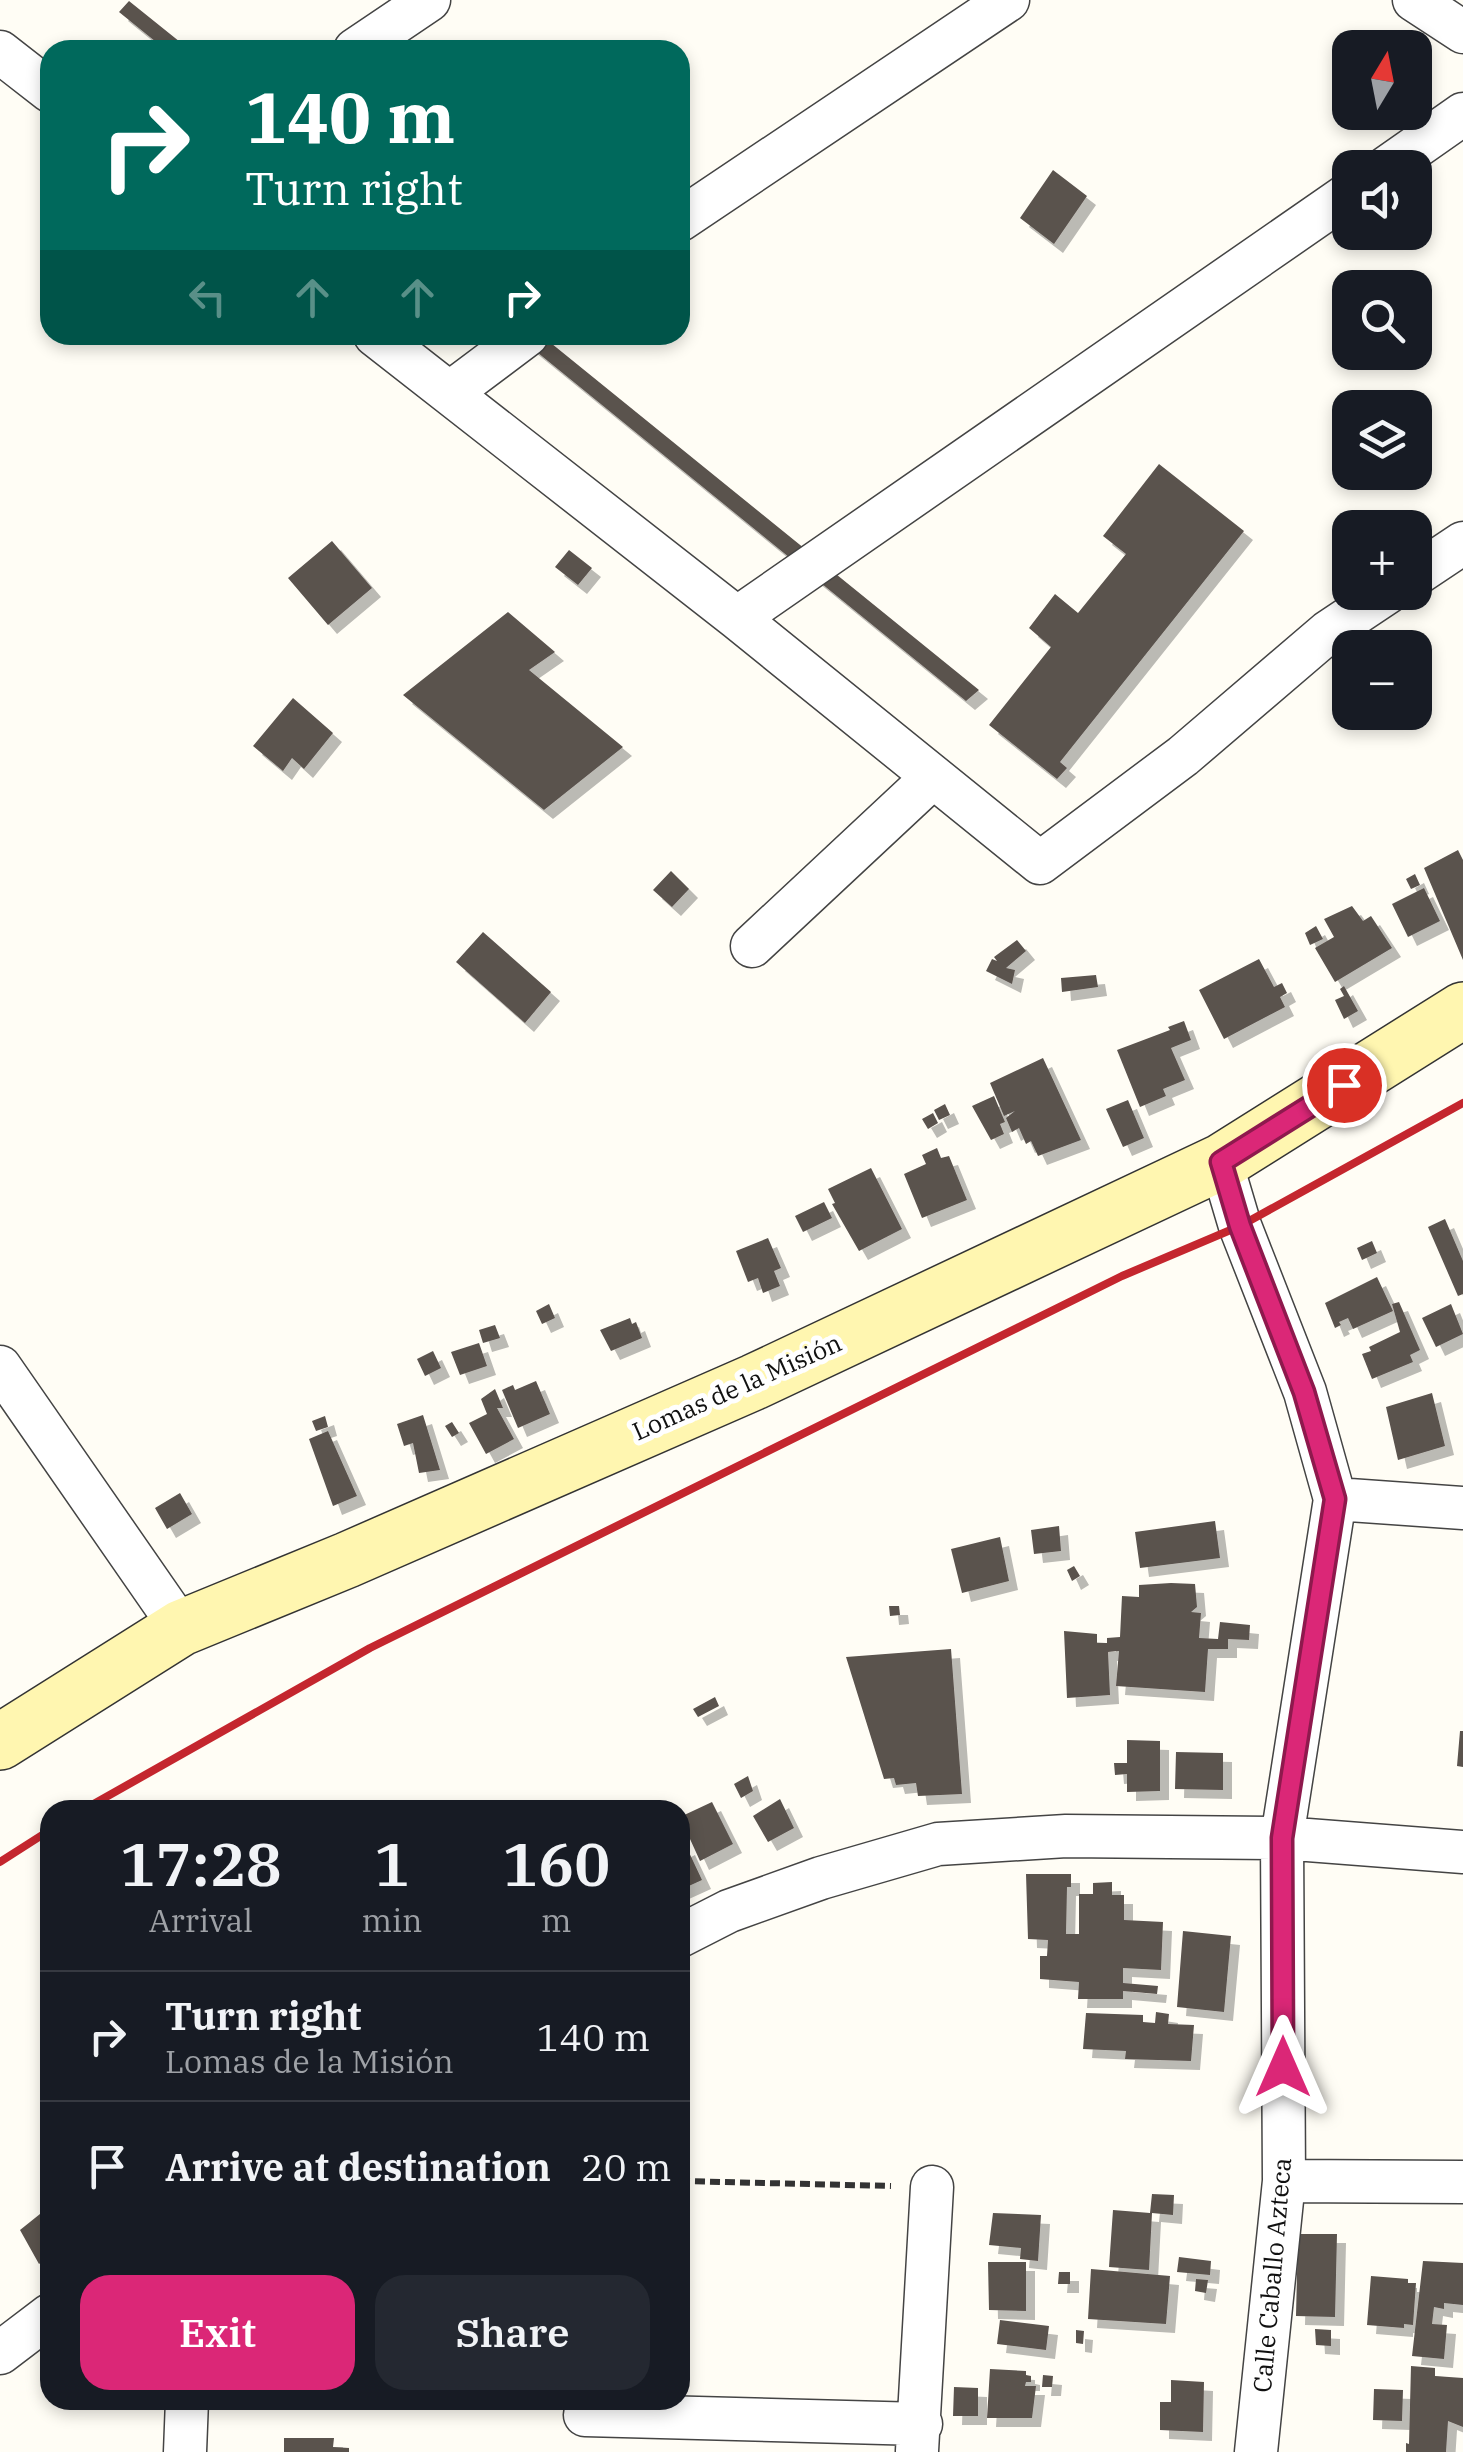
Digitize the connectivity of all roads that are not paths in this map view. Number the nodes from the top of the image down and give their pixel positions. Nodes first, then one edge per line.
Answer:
1 (429, 0) edge
2 (1008, 0) edge
3 (1414, 0) edge
4 (1463, 32) edge
5 (369, 40) edge
6 (0, 52) edge
7 (40, 82) edge
8 (1463, 114) edge
9 (1412, 150) edge
10 (1332, 206) edge
11 (690, 213) edge
12 (388, 345) edge
13 (514, 345) edge
14 (451, 392) junction
15 (1463, 543) edge
16 (1432, 564) edge
17 (1361, 610) edge
18 (738, 618) junction
19 (934, 777) junction
20 (752, 946) dead end
21 (1463, 1010) edge
22 (1221, 1162) junction
23 (7, 1392) edge
24 (1335, 1499) junction
25 (1463, 1508) edge
26 (181, 1628) junction
27 (0, 1742) edge
28 (1282, 1838) junction
29 (1463, 1852) edge
30 (690, 1931) edge
31 (1284, 2181) junction
32 (1463, 2182) edge
33 (932, 2187) road end
34 (40, 2323) edge
35 (0, 2353) edge
36 (186, 2410) edge
37 (584, 2422) edge
38 (919, 2438) edge
39 (185, 2452) edge
40 (1256, 2452) edge

1 - 5 street
2 - 11 street
3 - 4 street
6 - 7 street
8 - 9 street
10 - 18 street
12 - 14 street
13 - 14 street
14 - 18 street
15 - 16 street
17 - 19 street
18 - 19 street
19 - 20 street
21 - 22 street, Lomas de la Misión
22 - 24 street, Calle Caballo Azteca
22 - 26 street, Lomas de la Misión
23 - 26 street
24 - 25 street
24 - 28 street, Calle Caballo Azteca
26 - 27 street, Lomas de la Misión
28 - 29 street
28 - 30 street
28 - 31 street, Calle Caballo Azteca
31 - 32 street
31 - 40 street, Calle Caballo Azteca
33 - 38 street
34 - 35 street
36 - 39 street
37 - 38 street

